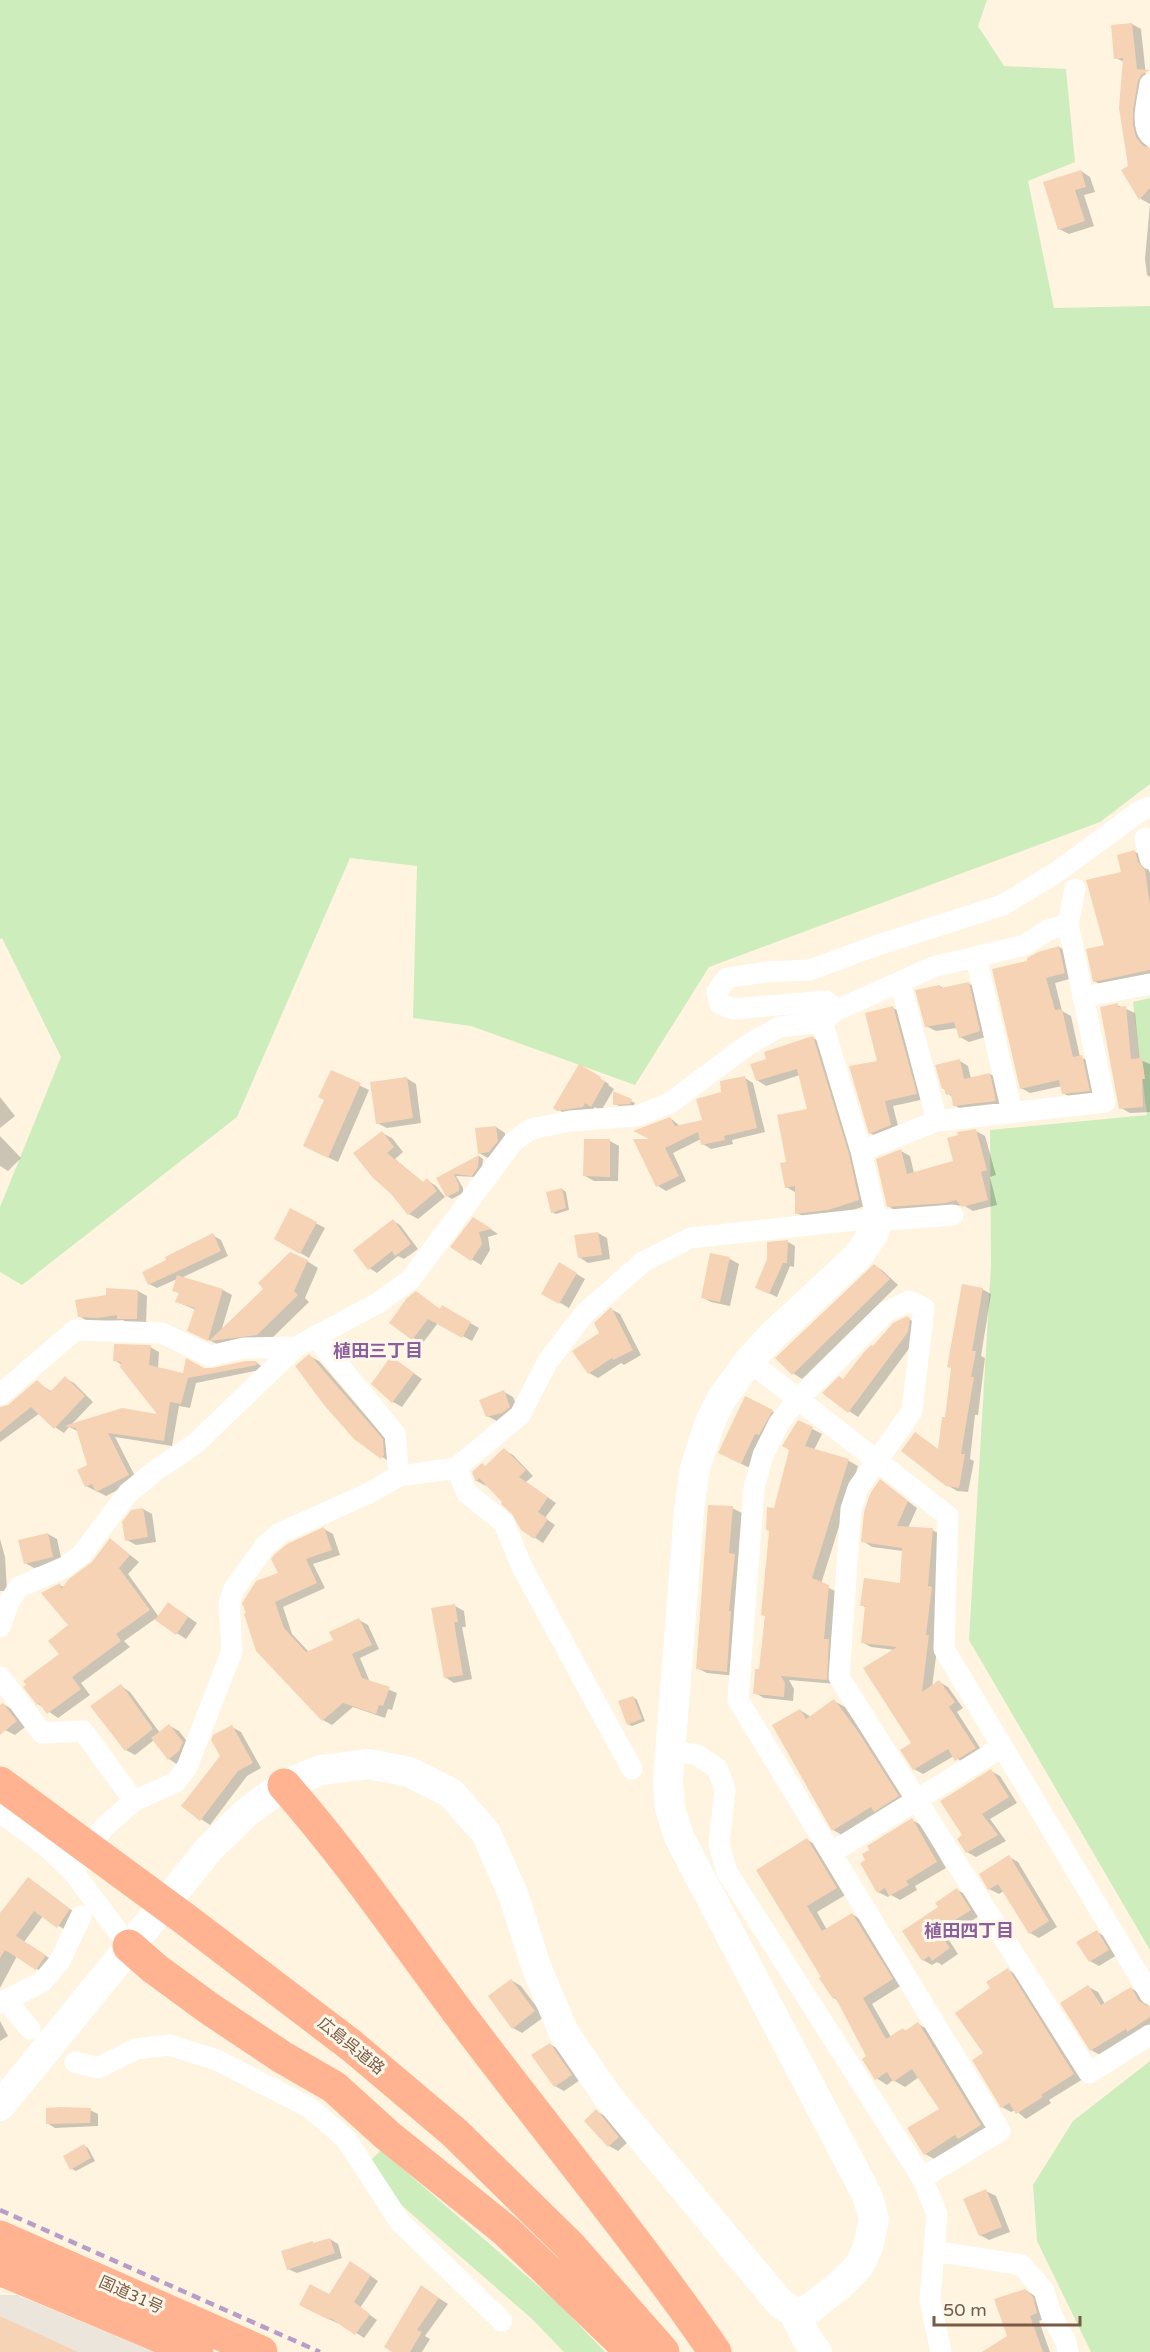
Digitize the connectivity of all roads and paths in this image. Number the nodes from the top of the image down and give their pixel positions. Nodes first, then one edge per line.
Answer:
1 (1150, 84) edge
2 (1150, 135) edge
3 (1150, 807) edge
4 (1145, 838) dead end
5 (1150, 859) edge
6 (1075, 889) dead end
7 (1068, 924) junction
8 (976, 957) junction
9 (900, 982) junction
10 (1150, 984) edge
11 (1083, 997) junction
12 (829, 1016) junction
13 (1012, 1112) junction
14 (937, 1121) junction
15 (861, 1151) junction
16 (953, 1215) dead end
17 (877, 1221) junction
18 (315, 1336) junction
19 (296, 1347) junction
20 (749, 1361) junction
21 (0, 1395) edge
22 (798, 1400) junction
23 (877, 1461) junction
24 (456, 1468) junction
25 (399, 1476) junction
26 (0, 1627) edge
27 (0, 1677) edge
28 (1002, 1747) junction
29 (670, 1750) junction
30 (632, 1769) dead end
31 (0, 1783) edge
32 (284, 1785) junction
33 (917, 1800) junction
34 (134, 1801) junction
35 (0, 1812) edge
36 (831, 1853) junction
37 (73, 1872) junction
38 (81, 1916) dead end
39 (129, 1946) junction
40 (1150, 1994) edge
41 (3, 2002) edge
42 (30, 2029) dead end
43 (1150, 2034) edge
44 (75, 2062) dead end
45 (2, 2104) edge
46 (922, 2178) junction
47 (0, 2237) edge
48 (934, 2251) junction
49 (0, 2269) edge
50 (794, 2313) junction
51 (502, 2321) dead end
52 (197, 2352) edge
53 (261, 2352) edge
54 (632, 2352) edge
55 (663, 2352) edge
56 (715, 2352) edge
57 (817, 2352) edge
58 (941, 2352) edge
59 (1068, 2352) edge

1 - 2 street
3 - 12 street
4 - 5 street
6 - 7 street
7 - 8 street
7 - 11 street
8 - 9 street
8 - 13 street
9 - 12 street
9 - 14 street
10 - 11 street
11 - 13 street
12 - 15 street
12 - 18 street
13 - 14 street
14 - 15 street
15 - 17 street
16 - 17 street
17 - 20 street
17 - 24 street
18 - 19 street
18 - 25 street
19 - 21 street
19 - 26 street
20 - 22 street
20 - 29 street
22 - 23 street
22 - 23 street
22 - 36 street
23 - 28 street
23 - 33 street
24 - 25 street
24 - 30 street
25 - 34 street
27 - 34 street
28 - 33 street
28 - 40 street
29 - 46 street
29 - 50 street
31 - 55 highway, 広島呉道路
32 - 39 street
32 - 50 street
32 - 56 highway
33 - 36 street
33 - 43 street
34 - 37 street
35 - 37 street
36 - 46 street
37 - 39 street
38 - 41 street
39 - 45 street
39 - 54 highway
41 - 42 street
44 - 51 street
46 - 48 street
47 - 53 highway, 国道31号
48 - 58 street
48 - 59 street
49 - 52 highway, 国道31号
50 - 57 street

